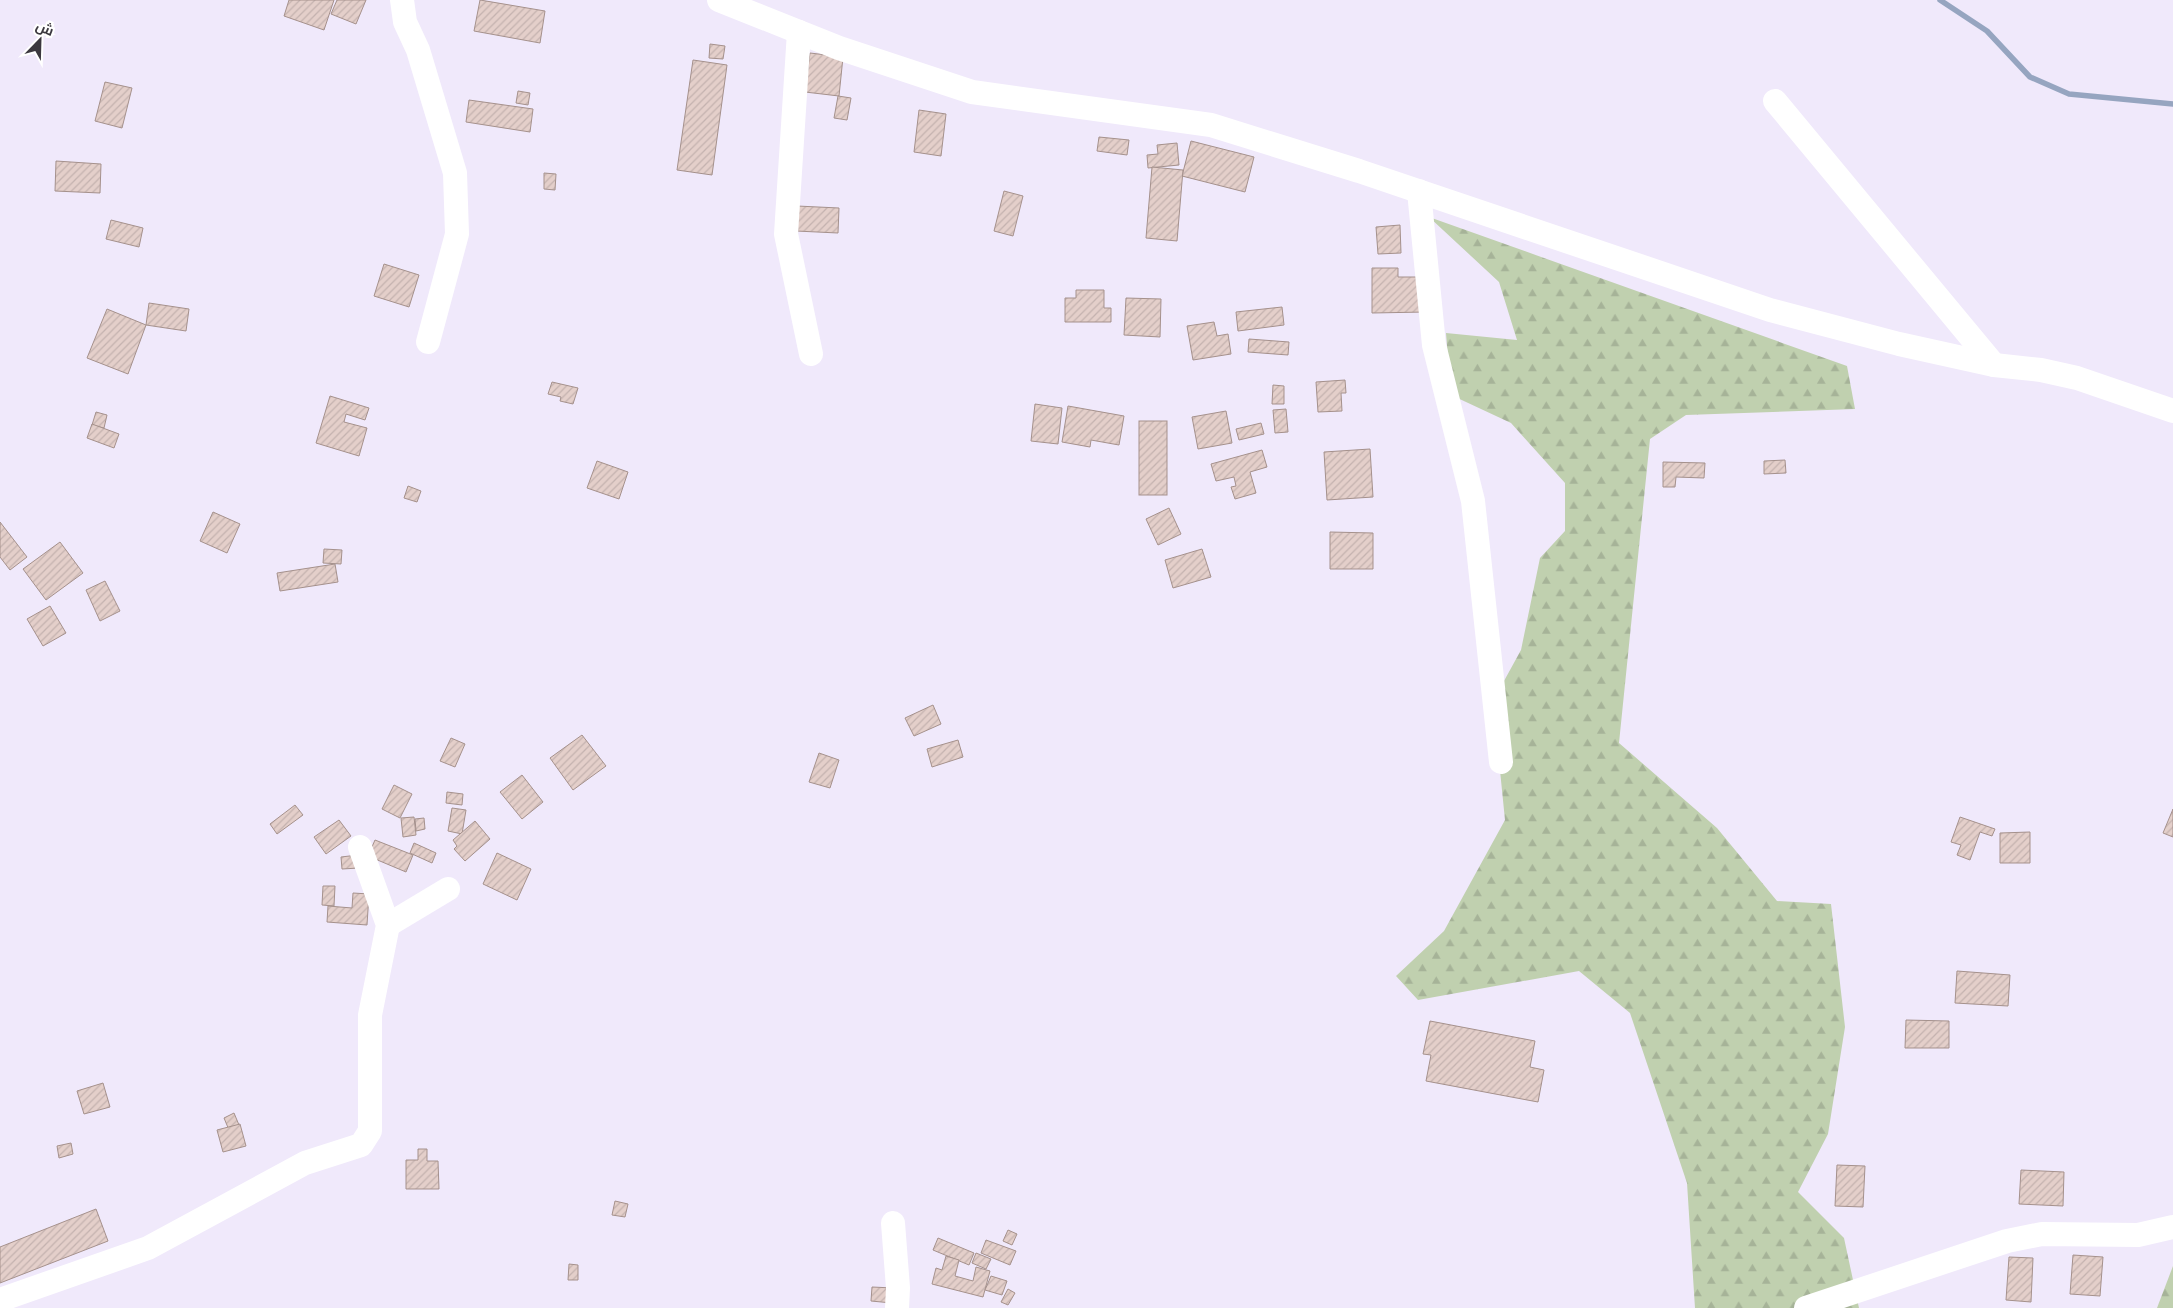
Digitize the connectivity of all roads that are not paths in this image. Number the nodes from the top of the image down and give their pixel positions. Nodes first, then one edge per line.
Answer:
1 (402, 0) edge
2 (719, 0) edge
3 (799, 32) junction
4 (1775, 101) dead end
5 (1419, 191) junction
6 (428, 342) dead end
7 (811, 354) dead end
8 (1994, 365) junction
9 (2173, 411) edge
10 (1501, 762) dead end
11 (360, 847) dead end
12 (448, 889) dead end
13 (388, 925) junction
14 (894, 1223) dead end
15 (2173, 1227) edge
16 (0, 1300) edge
17 (897, 1308) edge
18 (1806, 1308) edge

1 - 6 street
2 - 3 street
3 - 5 street
3 - 7 street
4 - 8 street
5 - 8 street
5 - 10 street
8 - 9 street
11 - 13 street
12 - 13 street
13 - 16 street
14 - 17 street
15 - 18 street

